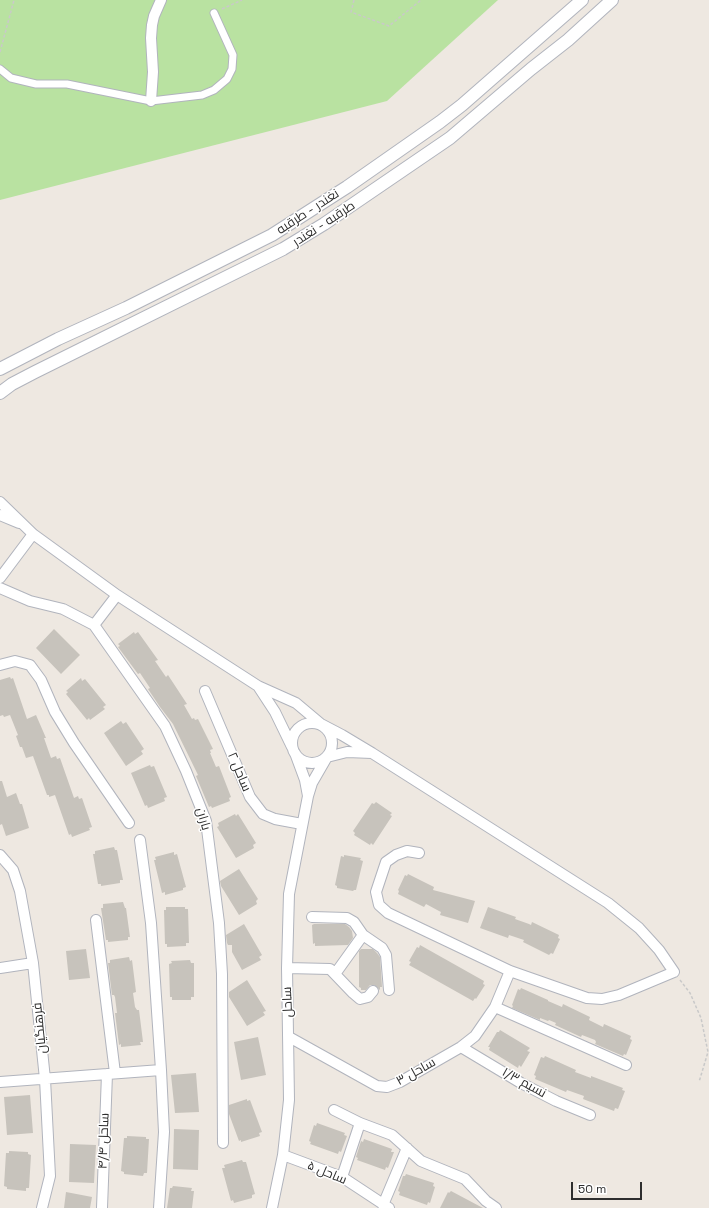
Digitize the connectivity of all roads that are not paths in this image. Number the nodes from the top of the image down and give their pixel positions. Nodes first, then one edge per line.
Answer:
1 (161, 0) edge
2 (582, 0) edge
3 (612, 0) edge
4 (214, 14) road end
5 (0, 68) edge
6 (152, 101) junction
7 (0, 370) edge
8 (0, 393) edge
9 (0, 502) edge
10 (0, 515) edge
11 (22, 524) junction
12 (33, 534) junction
13 (0, 578) edge
14 (0, 588) edge
15 (117, 595) junction
16 (94, 625) junction
17 (0, 665) edge
18 (258, 686) junction
19 (205, 691) dead end
20 (321, 724) junction
21 (294, 750) junction
22 (372, 753) junction
23 (327, 757) junction
24 (308, 796) junction
25 (128, 823) dead end
26 (302, 824) junction
27 (140, 840) dead end
28 (419, 853) dead end
29 (0, 855) edge
30 (312, 918) dead end
31 (96, 920) dead end
32 (363, 935) junction
33 (33, 963) junction
34 (0, 968) edge
35 (287, 968) junction
36 (510, 971) junction
37 (335, 974) junction
38 (389, 990) dead end
39 (374, 991) dead end
40 (495, 1007) junction
41 (288, 1037) junction
42 (461, 1047) junction
43 (626, 1065) dead end
44 (161, 1070) junction
45 (111, 1073) junction
46 (45, 1079) junction
47 (0, 1082) edge
48 (334, 1110) dead end
49 (590, 1115) dead end
50 (360, 1123) junction
51 (223, 1142) dead end
52 (407, 1148) junction
53 (283, 1155) junction
54 (342, 1177) junction
55 (386, 1206) edge
56 (42, 1208) edge
57 (102, 1208) edge
58 (158, 1208) edge
59 (272, 1208) edge
60 (496, 1208) edge

1 - 6 street
2 - 7 street, نغندر - طرقبه
3 - 8 street, طرقبه - نغندر
4 - 6 street
5 - 6 street
9 - 11 street
10 - 11 street
11 - 12 street
12 - 13 street
12 - 15 street
14 - 16 street, باران
15 - 16 street
15 - 18 street
16 - 51 street, باران
17 - 25 street
18 - 20 street
18 - 21 street, ساحل
19 - 26 street, ساحل ۲
20 - 21 street
20 - 22 street
20 - 23 street
21 - 23 street
21 - 24 street, ساحل
22 - 23 street
22 - 36 street
23 - 24 street, ساحل
24 - 26 street, ساحل
26 - 35 street, ساحل
27 - 44 street
28 - 36 street
29 - 33 street, فرهنگیان
30 - 32 street
31 - 45 street, ساحل ۴/۴
32 - 37 street
32 - 38 street
33 - 34 street
33 - 46 street, فرهنگیان
35 - 37 street
35 - 41 street, ساحل
36 - 40 street, ساحل ۳
37 - 39 street
40 - 42 street, ساحل ۳
40 - 43 street
41 - 42 street, ساحل ۳
41 - 53 street, ساحل
42 - 49 street, نسیم ۱/۳
44 - 45 street
44 - 58 street
45 - 46 street
45 - 57 street, ساحل ۴/۴
46 - 47 street
46 - 56 street, فرهنگیان
48 - 50 street
50 - 52 street
50 - 54 street
52 - 55 street
52 - 60 street
53 - 54 street, ساحل ۵
53 - 59 street, ساحل
54 - 55 street, ساحل ۵

